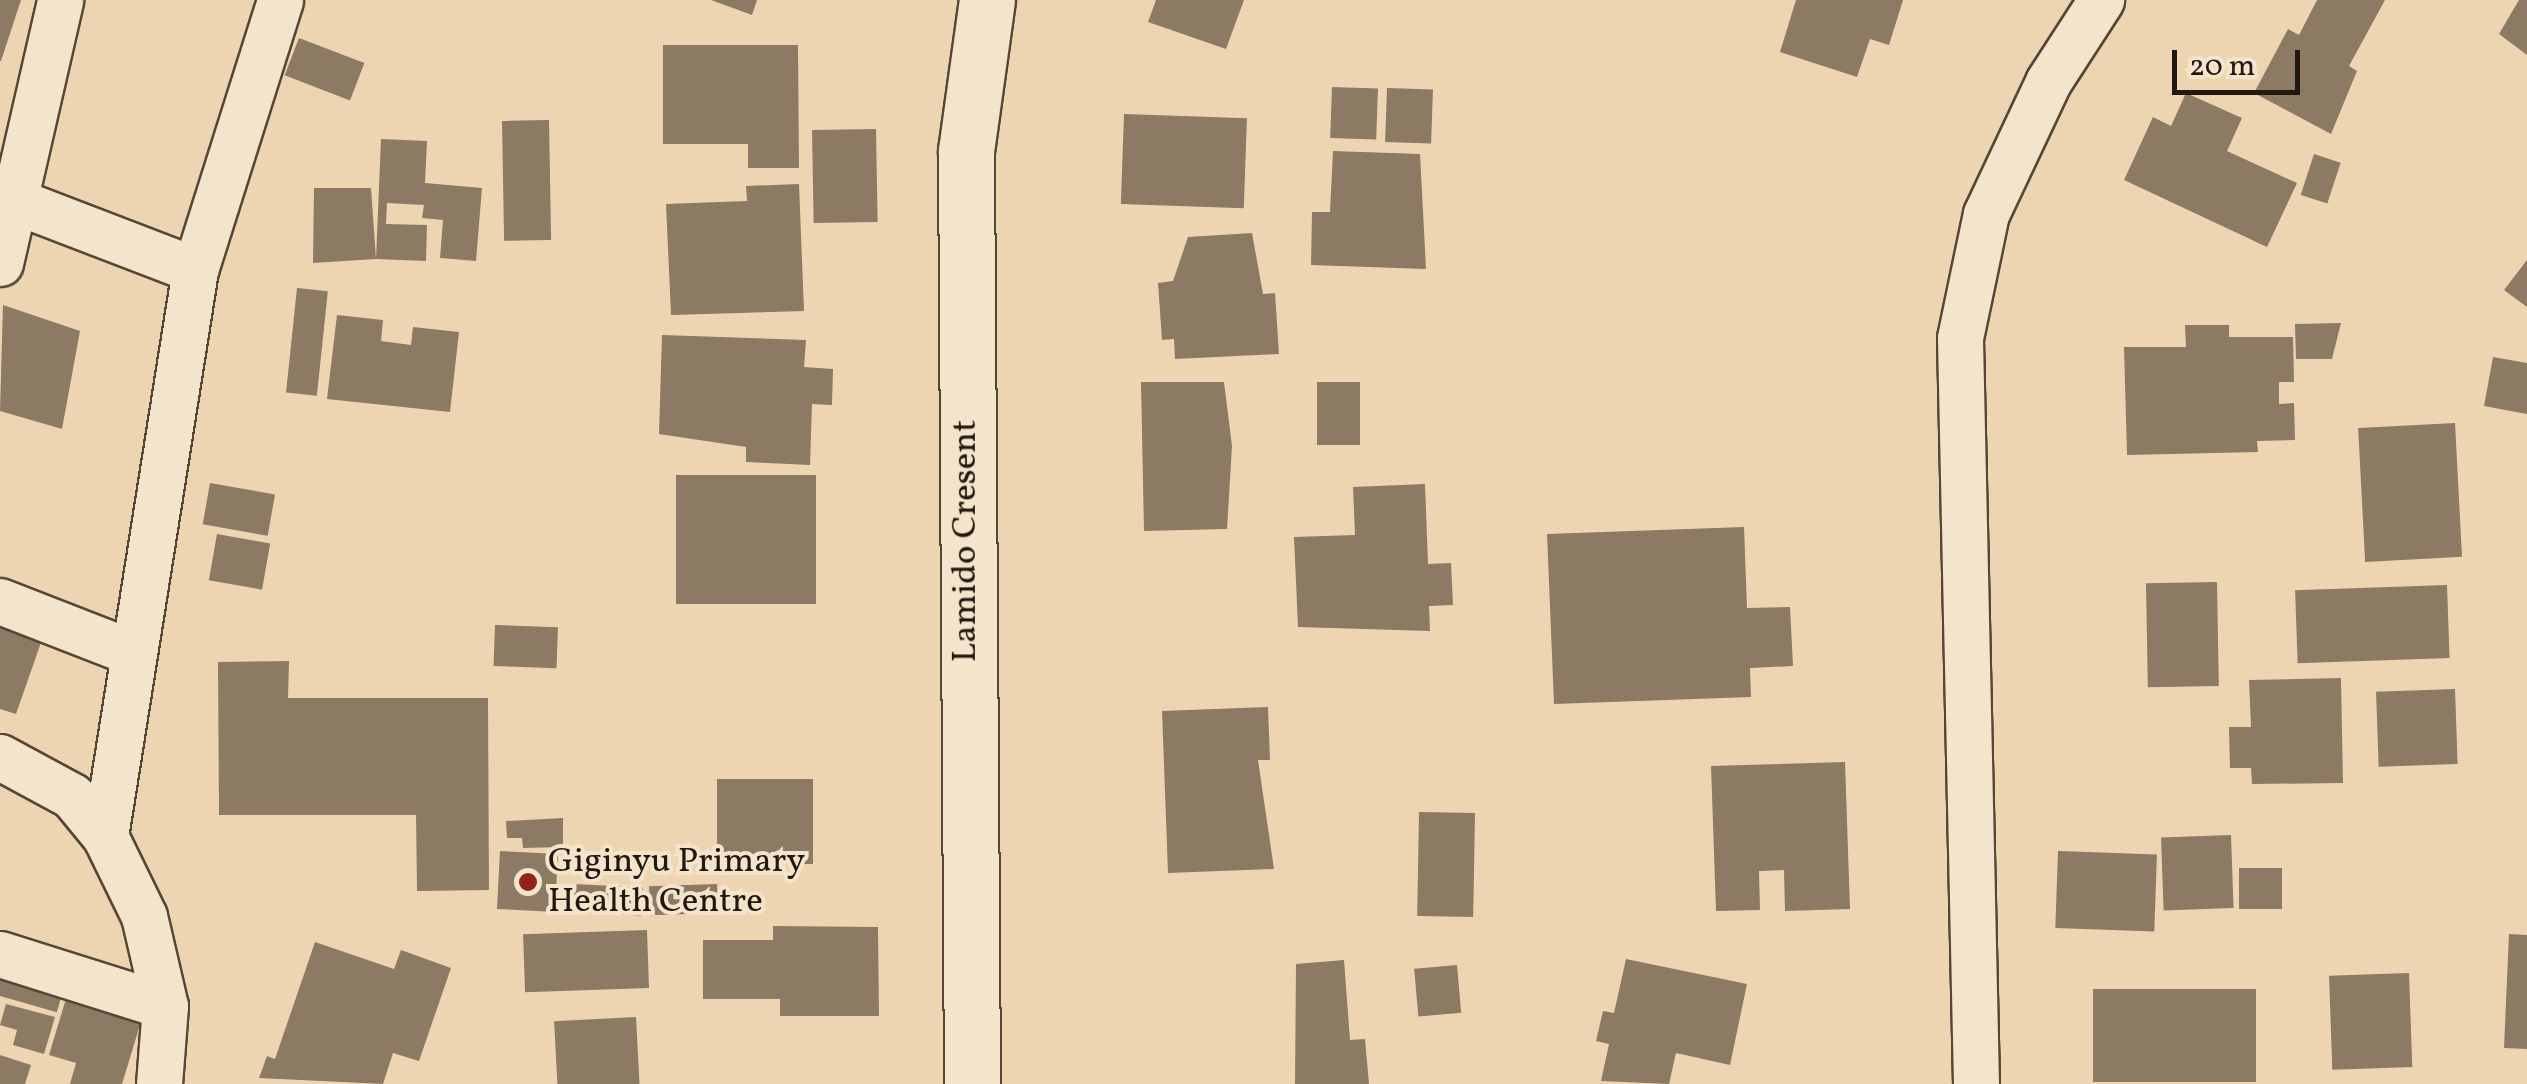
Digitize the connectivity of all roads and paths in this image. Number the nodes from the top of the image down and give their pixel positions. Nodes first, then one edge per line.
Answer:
1 (60, 0) edge
2 (280, 0) edge
3 (987, 0) edge
4 (2101, 0) edge
5 (8, 198) edge
6 (0, 263) edge
7 (195, 270) junction
8 (0, 601) edge
9 (131, 652) junction
10 (0, 757) edge
11 (105, 836) junction
12 (0, 954) edge
13 (165, 1006) junction
14 (158, 1084) edge
15 (972, 1084) edge
16 (1976, 1084) edge

1 - 5 street
2 - 7 street
3 - 15 street, Lamido Cresent
4 - 16 street
5 - 6 street
5 - 7 street
7 - 9 street
8 - 9 street
9 - 11 street
10 - 11 street
11 - 13 street
12 - 13 street
13 - 14 street

